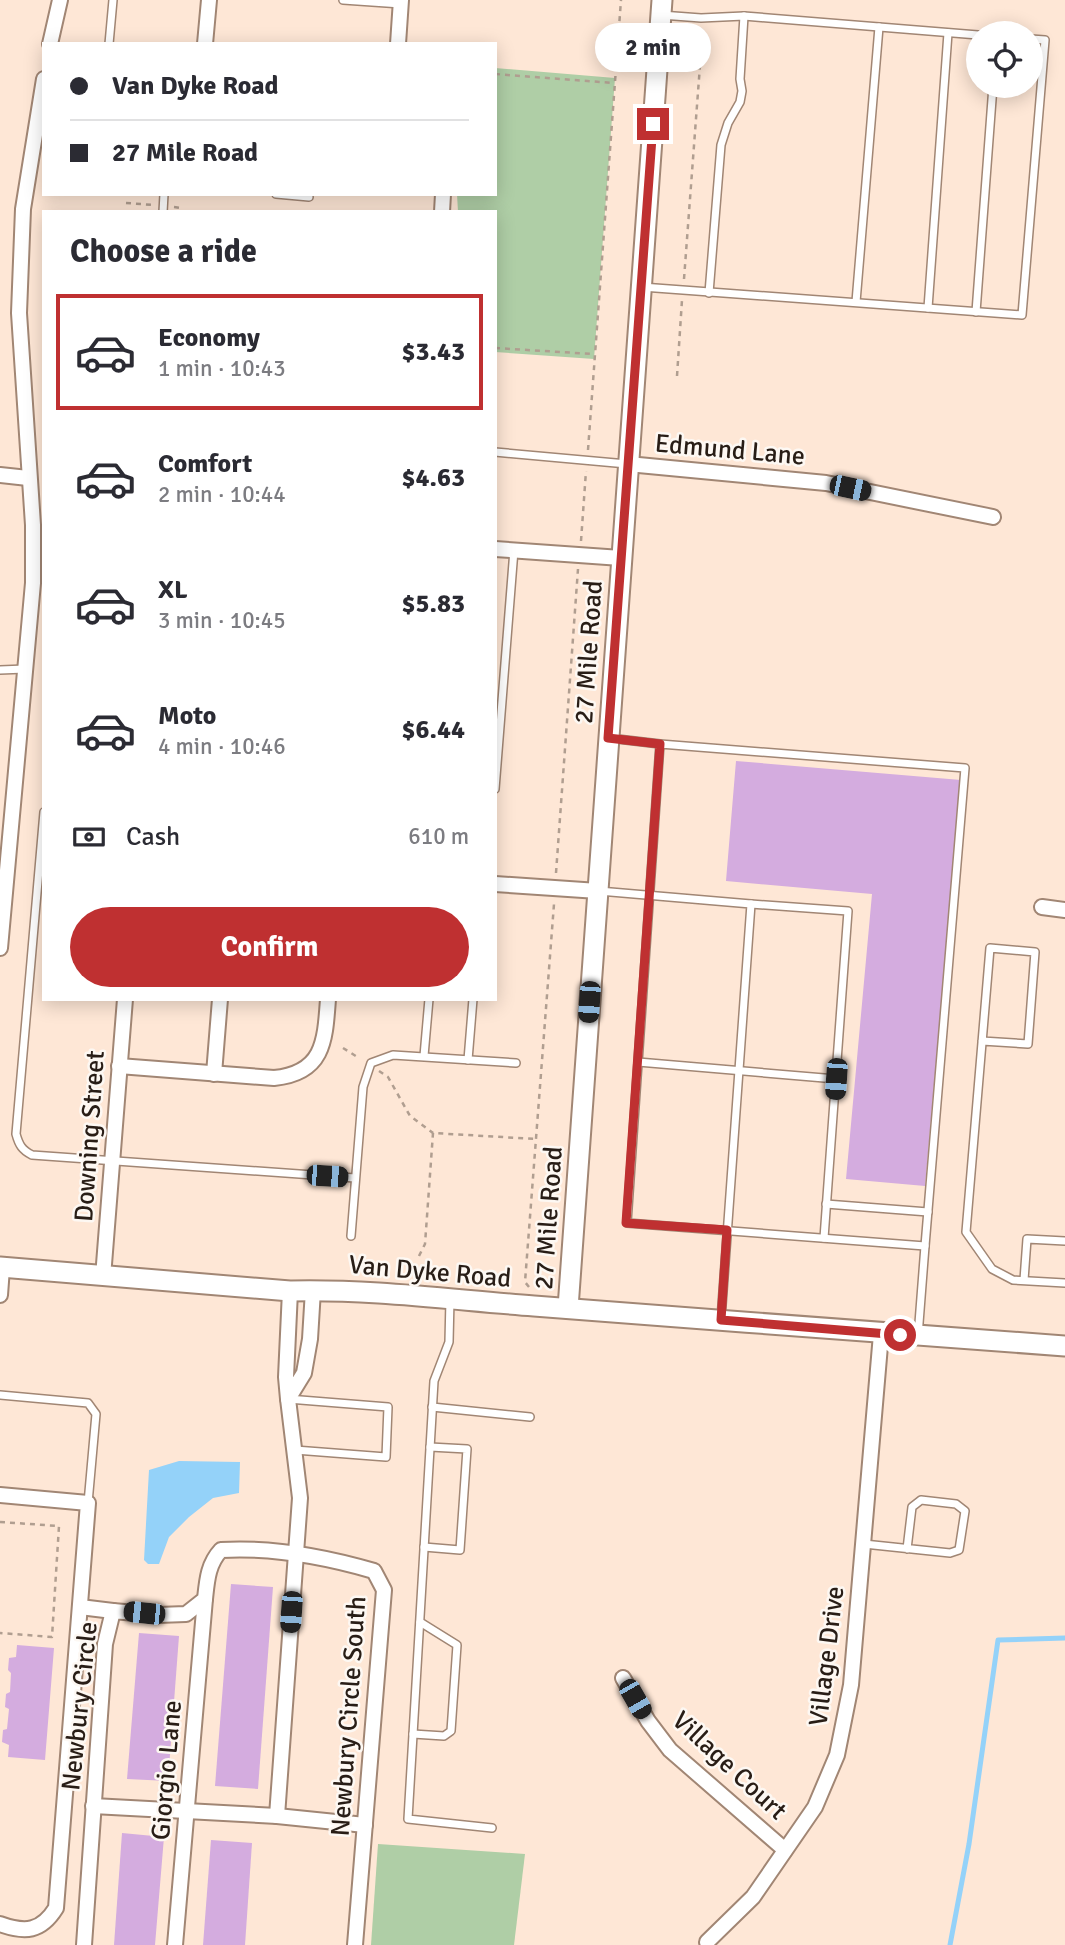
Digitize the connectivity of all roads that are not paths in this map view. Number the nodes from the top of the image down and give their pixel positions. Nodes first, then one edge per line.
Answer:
1 (60, 0) edge
2 (113, 0) edge
3 (209, 0) edge
4 (343, 0) edge
5 (401, 2) edge
6 (662, 8) edge
7 (744, 16) junction
8 (878, 27) junction
9 (948, 33) junction
10 (966, 34) edge
11 (1043, 40) edge
12 (50, 42) edge
13 (109, 42) edge
14 (205, 42) edge
15 (398, 42) edge
16 (1043, 64) edge
17 (42, 91) edge
18 (992, 98) edge
19 (1040, 98) edge
20 (298, 196) edge
21 (309, 197) dead end
22 (641, 287) junction
23 (709, 293) junction
24 (856, 302) junction
25 (928, 308) junction
26 (976, 312) junction
27 (497, 453) edge
28 (628, 464) junction
29 (0, 475) edge
30 (28, 478) junction
31 (993, 517) dead end
32 (497, 549) edge
33 (514, 550) junction
34 (621, 558) junction
35 (25, 669) junction
36 (0, 670) edge
37 (608, 738) junction
38 (660, 744) junction
39 (497, 764) edge
40 (6, 828) edge
41 (42, 835) edge
42 (497, 884) edge
43 (598, 891) junction
44 (650, 895) junction
45 (751, 904) junction
46 (1042, 907) dead end
47 (1065, 910) edge
48 (0, 948) edge
49 (125, 1001) edge
50 (220, 1001) edge
51 (328, 1001) edge
52 (429, 1001) edge
53 (473, 1001) edge
54 (982, 1041) junction
55 (424, 1056) junction
56 (468, 1060) junction
57 (638, 1062) junction
58 (516, 1063) dead end
59 (119, 1066) junction
60 (739, 1070) junction
61 (214, 1074) junction
62 (836, 1079) junction
63 (111, 1161) junction
64 (355, 1178) junction
65 (826, 1204) junction
66 (928, 1212) junction
67 (727, 1230) junction
68 (351, 1236) dead end
69 (824, 1238) junction
70 (1065, 1241) edge
71 (925, 1246) junction
72 (1, 1268) edge
73 (103, 1277) junction
74 (1024, 1280) junction
75 (1065, 1283) edge
76 (313, 1290) junction
77 (290, 1291) junction
78 (0, 1295) edge
79 (450, 1298) junction
80 (568, 1308) junction
81 (721, 1320) junction
82 (881, 1334) junction
83 (918, 1336) junction
84 (1065, 1346) edge
85 (0, 1395) edge
86 (288, 1399) junction
87 (432, 1407) junction
88 (530, 1416) dead end
89 (430, 1447) junction
90 (294, 1450) junction
91 (0, 1495) edge
92 (88, 1503) junction
93 (863, 1544) junction
94 (424, 1547) junction
95 (907, 1549) junction
96 (295, 1555) junction
97 (205, 1598) junction
98 (80, 1607) junction
99 (113, 1611) junction
100 (420, 1622) junction
101 (623, 1678) dead end
102 (413, 1734) junction
103 (93, 1806) junction
104 (187, 1813) junction
105 (277, 1816) junction
106 (365, 1825) junction
107 (492, 1828) dead end
108 (785, 1850) junction
109 (0, 1924) edge
110 (707, 1942) dead end
111 (84, 1945) edge
112 (175, 1945) edge
113 (355, 1945) edge

1 - 12 street
2 - 13 lane
3 - 14 street
4 - 5 lane
5 - 15 street
6 - 7 lane
6 - 22 street, 27 Mile Road
7 - 8 lane
7 - 23 lane
8 - 9 lane
8 - 24 lane
9 - 10 lane
9 - 25 lane
11 - 16 lane
17 - 30 street
18 - 26 lane
19 - 26 lane
20 - 21 lane
22 - 23 lane
22 - 28 street, 27 Mile Road
23 - 24 lane
24 - 25 lane
25 - 26 lane
27 - 28 lane
28 - 31 street, Edmund Lane
28 - 34 street, 27 Mile Road
29 - 30 street
30 - 35 street
32 - 33 street
33 - 34 street
33 - 39 lane
34 - 37 street, 27 Mile Road
35 - 36 lane
35 - 40 street
37 - 38 lane
37 - 43 street, 27 Mile Road
38 - 44 lane
38 - 66 lane
40 - 48 street
41 - 63 lane
42 - 43 street
43 - 44 lane
43 - 80 street, 27 Mile Road
44 - 45 lane
44 - 57 lane
45 - 60 lane
45 - 62 lane
46 - 47 street
49 - 59 street, Downing Street
50 - 61 street
51 - 61 street
52 - 55 lane
53 - 56 lane
54 - 54 lane
54 - 74 lane
55 - 56 lane
55 - 64 lane
56 - 58 lane
57 - 60 lane
57 - 67 lane
59 - 61 street
59 - 63 street, Downing Street
60 - 62 lane
60 - 67 lane
62 - 65 lane
63 - 64 lane
63 - 73 street, Downing Street
64 - 68 lane
65 - 66 lane
65 - 69 lane
66 - 71 lane
67 - 69 lane
67 - 81 lane
69 - 71 lane
70 - 74 lane
71 - 83 lane
72 - 73 street, Van Dyke Road
72 - 78 street
73 - 77 street, Van Dyke Road
74 - 75 lane
76 - 77 street, Van Dyke Road
76 - 79 street, Van Dyke Road
76 - 86 street
77 - 86 street
79 - 80 street, Van Dyke Road
79 - 87 lane
80 - 81 street, Van Dyke Road
81 - 82 street, Van Dyke Road
82 - 83 street, Van Dyke Road
82 - 93 street, Village Drive
83 - 84 street, Van Dyke Road
85 - 92 lane
86 - 90 street
86 - 90 lane
87 - 88 lane
87 - 89 lane
89 - 94 lane
89 - 94 lane
90 - 96 street
91 - 92 street
92 - 98 street
93 - 95 lane
93 - 108 street, Village Drive
94 - 100 lane
95 - 95 lane
96 - 97 street
96 - 105 street
96 - 106 street, Newbury Circle South
97 - 99 street, Newbury Circle
97 - 104 street, Giorgio Lane
98 - 99 street
98 - 109 street
99 - 103 street, Newbury Circle
100 - 102 lane
100 - 102 lane
101 - 108 street, Village Court
102 - 107 lane
103 - 104 street
103 - 111 street, Newbury Circle
104 - 105 street
104 - 112 street, Giorgio Lane
105 - 106 street
106 - 113 street, Newbury Circle South
108 - 110 street, Village Drive

